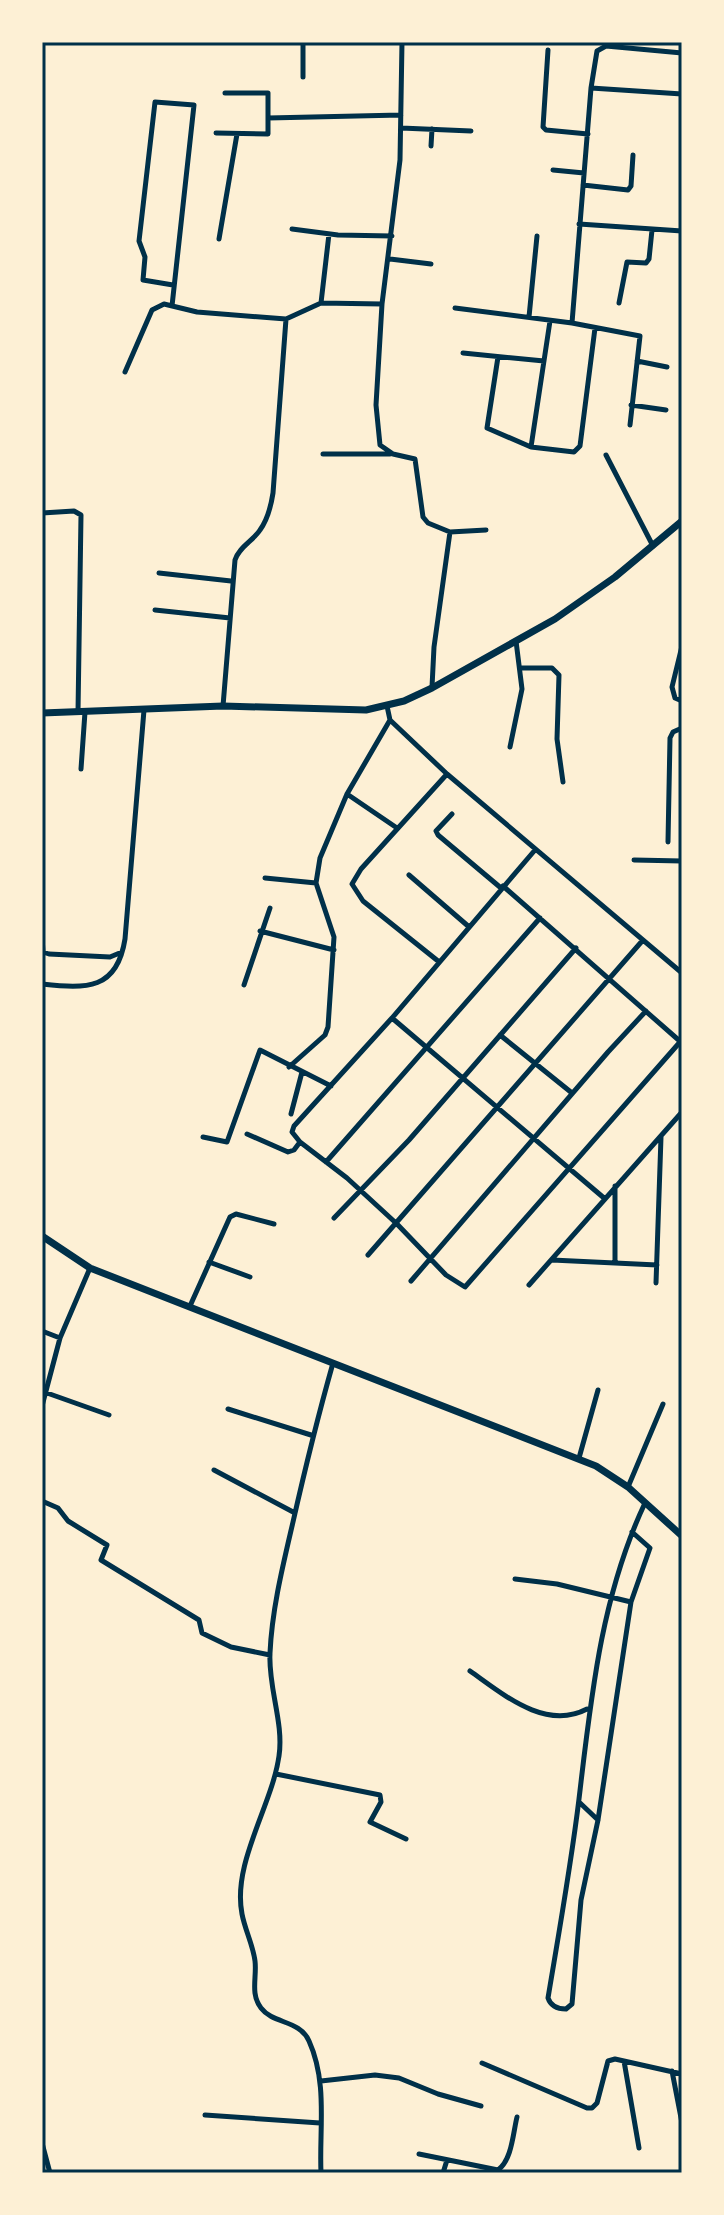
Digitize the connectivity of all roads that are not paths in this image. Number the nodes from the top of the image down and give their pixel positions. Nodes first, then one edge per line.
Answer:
1 (303, 42) edge
2 (402, 42) edge
3 (548, 50) dead end
4 (682, 53) edge
5 (303, 77) dead end
6 (591, 88) junction
7 (225, 93) dead end
8 (682, 94) edge
9 (401, 115) junction
10 (268, 118) junction
11 (401, 128) junction
12 (432, 129) junction
13 (471, 131) dead end
14 (216, 133) dead end
15 (237, 134) junction
16 (588, 134) junction
17 (431, 146) dead end
18 (633, 155) dead end
19 (553, 170) dead end
20 (584, 173) junction
21 (583, 185) junction
22 (579, 224) junction
23 (292, 229) dead end
24 (652, 230) junction
25 (682, 231) edge
26 (329, 234) junction
27 (392, 236) junction
28 (537, 236) dead end
29 (219, 239) dead end
30 (390, 259) junction
31 (431, 264) dead end
32 (173, 285) junction
33 (321, 303) junction
34 (619, 303) dead end
35 (382, 304) junction
36 (172, 306) junction
37 (455, 308) dead end
38 (529, 317) junction
39 (286, 319) junction
40 (550, 321) junction
41 (572, 323) junction
42 (595, 328) junction
43 (463, 353) dead end
44 (498, 357) junction
45 (544, 361) junction
46 (637, 361) junction
47 (667, 367) dead end
48 (125, 372) dead end
49 (631, 405) junction
50 (666, 410) dead end
51 (630, 425) dead end
52 (531, 447) junction
53 (323, 454) dead end
54 (393, 454) junction
55 (606, 455) dead end
56 (42, 513) edge
57 (682, 521) edge
58 (486, 530) dead end
59 (450, 532) junction
60 (653, 546) junction
61 (159, 573) dead end
62 (231, 581) junction
63 (155, 610) dead end
64 (230, 618) junction
65 (516, 640) junction
66 (682, 646) edge
67 (521, 668) junction
68 (432, 688) junction
69 (682, 701) edge
70 (223, 706) junction
71 (387, 706) junction
72 (144, 710) junction
73 (81, 712) junction
74 (42, 713) edge
75 (390, 720) junction
76 (682, 728) edge
77 (510, 747) dead end
78 (81, 769) dead end
79 (447, 774) junction
80 (563, 782) dead end
81 (347, 794) junction
82 (452, 814) dead end
83 (397, 828) junction
84 (668, 842) dead end
85 (535, 850) junction
86 (634, 860) dead end
87 (682, 861) edge
88 (409, 875) dead end
89 (265, 878) dead end
90 (316, 883) junction
91 (502, 887) junction
92 (270, 908) dead end
93 (540, 918) junction
94 (468, 926) junction
95 (260, 931) junction
96 (42, 937) edge
97 (643, 940) junction
98 (576, 948) junction
99 (334, 950) junction
100 (123, 951) junction
101 (438, 961) junction
102 (682, 973) edge
103 (610, 979) junction
104 (42, 984) edge
105 (244, 985) dead end
106 (646, 1011) junction
107 (392, 1018) junction
108 (500, 1035) junction
109 (681, 1042) edge
110 (427, 1049) junction
111 (536, 1063) junction
112 (289, 1067) junction
113 (302, 1072) junction
114 (463, 1079) junction
115 (331, 1086) junction
116 (572, 1093) junction
117 (499, 1108) junction
118 (682, 1112) edge
119 (291, 1114) dead end
120 (247, 1134) dead end
121 (203, 1137) dead end
122 (661, 1137) junction
123 (533, 1138) junction
124 (300, 1142) junction
125 (326, 1162) junction
126 (569, 1169) junction
127 (615, 1186) junction
128 (361, 1191) junction
129 (604, 1198) junction
130 (334, 1218) dead end
131 (274, 1224) dead end
132 (397, 1224) junction
133 (42, 1236) edge
134 (368, 1255) dead end
135 (431, 1258) junction
136 (551, 1260) junction
137 (209, 1262) junction
138 (615, 1263) junction
139 (657, 1265) junction
140 (90, 1268) junction
141 (250, 1277) dead end
142 (411, 1281) dead end
143 (656, 1283) dead end
144 (529, 1285) dead end
145 (190, 1306) junction
146 (42, 1331) edge
147 (60, 1338) junction
148 (333, 1363) junction
149 (598, 1390) dead end
150 (47, 1393) junction
151 (663, 1404) dead end
152 (42, 1406) edge
153 (228, 1409) dead end
154 (109, 1415) dead end
155 (312, 1435) junction
156 (579, 1458) junction
157 (214, 1470) dead end
158 (628, 1487) junction
159 (42, 1501) edge
160 (645, 1503) junction
161 (295, 1513) junction
162 (632, 1532) junction
163 (682, 1536) edge
164 (515, 1579) dead end
165 (612, 1596) junction
166 (631, 1602) junction
167 (270, 1655) junction
168 (470, 1671) dead end
169 (588, 1709) junction
170 (276, 1774) junction
171 (579, 1801) junction
172 (598, 1820) junction
173 (406, 1839) dead end
174 (624, 2061) junction
175 (482, 2063) dead end
176 (672, 2071) junction
177 (682, 2074) edge
178 (321, 2081) junction
179 (481, 2106) dead end
180 (205, 2115) dead end
181 (517, 2117) dead end
182 (320, 2123) junction
183 (682, 2123) edge
184 (42, 2143) edge
185 (639, 2148) dead end
186 (419, 2154) dead end
187 (447, 2160) junction
188 (50, 2173) edge
189 (321, 2173) edge
190 (443, 2173) edge

1 - 5 street
2 - 9 street
3 - 16 street
4 - 6 street
6 - 8 street
6 - 16 street
7 - 10 street
9 - 10 street
9 - 11 street
10 - 15 street
11 - 12 street
11 - 27 street
12 - 13 street
12 - 17 street
14 - 15 street
15 - 29 street
16 - 20 street
18 - 21 street
19 - 20 street
20 - 21 street
21 - 22 street
22 - 24 street
22 - 41 street
23 - 26 street
24 - 25 street
24 - 34 street
26 - 27 street
26 - 33 street
27 - 30 street
28 - 38 street
30 - 31 street
30 - 35 street
32 - 32 street
32 - 36 street
33 - 35 street
33 - 39 street
35 - 54 street
36 - 39 street
36 - 48 street
37 - 38 street
38 - 40 street
39 - 62 street
40 - 41 street
40 - 45 street
41 - 42 street
42 - 46 street
42 - 52 street
43 - 44 street
44 - 45 street
44 - 52 street
45 - 52 street
46 - 47 street
46 - 49 street
49 - 50 street
49 - 51 street
53 - 54 street
54 - 59 street
55 - 60 street
56 - 73 street
57 - 60 main road
58 - 59 street
59 - 68 street
60 - 65 main road
61 - 62 street
62 - 64 street
63 - 64 street
64 - 70 street
65 - 67 street
65 - 68 main road
66 - 69 street
67 - 77 street
67 - 80 street
68 - 71 main road
70 - 71 main road
70 - 72 main road
71 - 75 street
72 - 73 main road
72 - 100 street
73 - 74 main road
73 - 78 street
75 - 79 street
75 - 81 street
76 - 84 street
79 - 83 street
79 - 85 street
81 - 83 street
81 - 90 street
82 - 91 street
83 - 101 street
85 - 91 street
85 - 97 street
86 - 87 street
88 - 94 street
89 - 90 street
90 - 99 street
91 - 93 street
91 - 94 street
92 - 95 street
93 - 98 street
93 - 110 street
94 - 101 street
95 - 99 street
95 - 105 street
96 - 100 street
97 - 102 street
97 - 103 street
98 - 103 street
98 - 108 street
99 - 112 street
100 - 104 street
101 - 107 street
103 - 106 street
103 - 111 street
106 - 109 street
106 - 116 street
107 - 110 street
107 - 115 street
108 - 111 street
108 - 114 street
109 - 126 street
110 - 114 street
110 - 125 street
111 - 116 street
111 - 117 street
112 - 113 street
112 - 121 street
113 - 115 street
113 - 119 street
114 - 117 street
114 - 128 street
115 - 124 street
116 - 123 street
117 - 123 street
117 - 132 street
118 - 122 street
120 - 124 street
122 - 127 street
122 - 139 street
123 - 126 street
123 - 135 street
124 - 125 street
125 - 128 street
126 - 129 street
126 - 135 street
127 - 129 street
127 - 138 street
128 - 130 street
128 - 132 street
129 - 136 street
131 - 137 street
132 - 134 street
132 - 135 street
133 - 140 main road
135 - 142 street
136 - 138 street
136 - 144 street
137 - 141 street
137 - 145 street
138 - 139 street
139 - 143 street
140 - 145 main road
140 - 147 street
145 - 148 main road
146 - 147 street
147 - 150 street
148 - 155 street
148 - 156 main road
149 - 156 street
150 - 152 street
150 - 154 street
151 - 158 street
153 - 155 street
155 - 161 street
156 - 158 main road
157 - 161 street
158 - 160 main road
159 - 167 street
160 - 162 street
160 - 163 main road
161 - 167 street
162 - 165 street
162 - 166 street
164 - 165 street
165 - 166 street
165 - 169 street
166 - 172 street
167 - 170 street
168 - 169 street
169 - 171 street
170 - 173 street
170 - 178 street
171 - 172 street
171 - 172 street
174 - 175 street
174 - 176 street
174 - 185 street
176 - 177 street
176 - 183 street
178 - 179 street
178 - 182 street
180 - 182 street
181 - 187 street
182 - 189 street
184 - 188 street
186 - 187 street
187 - 190 street

